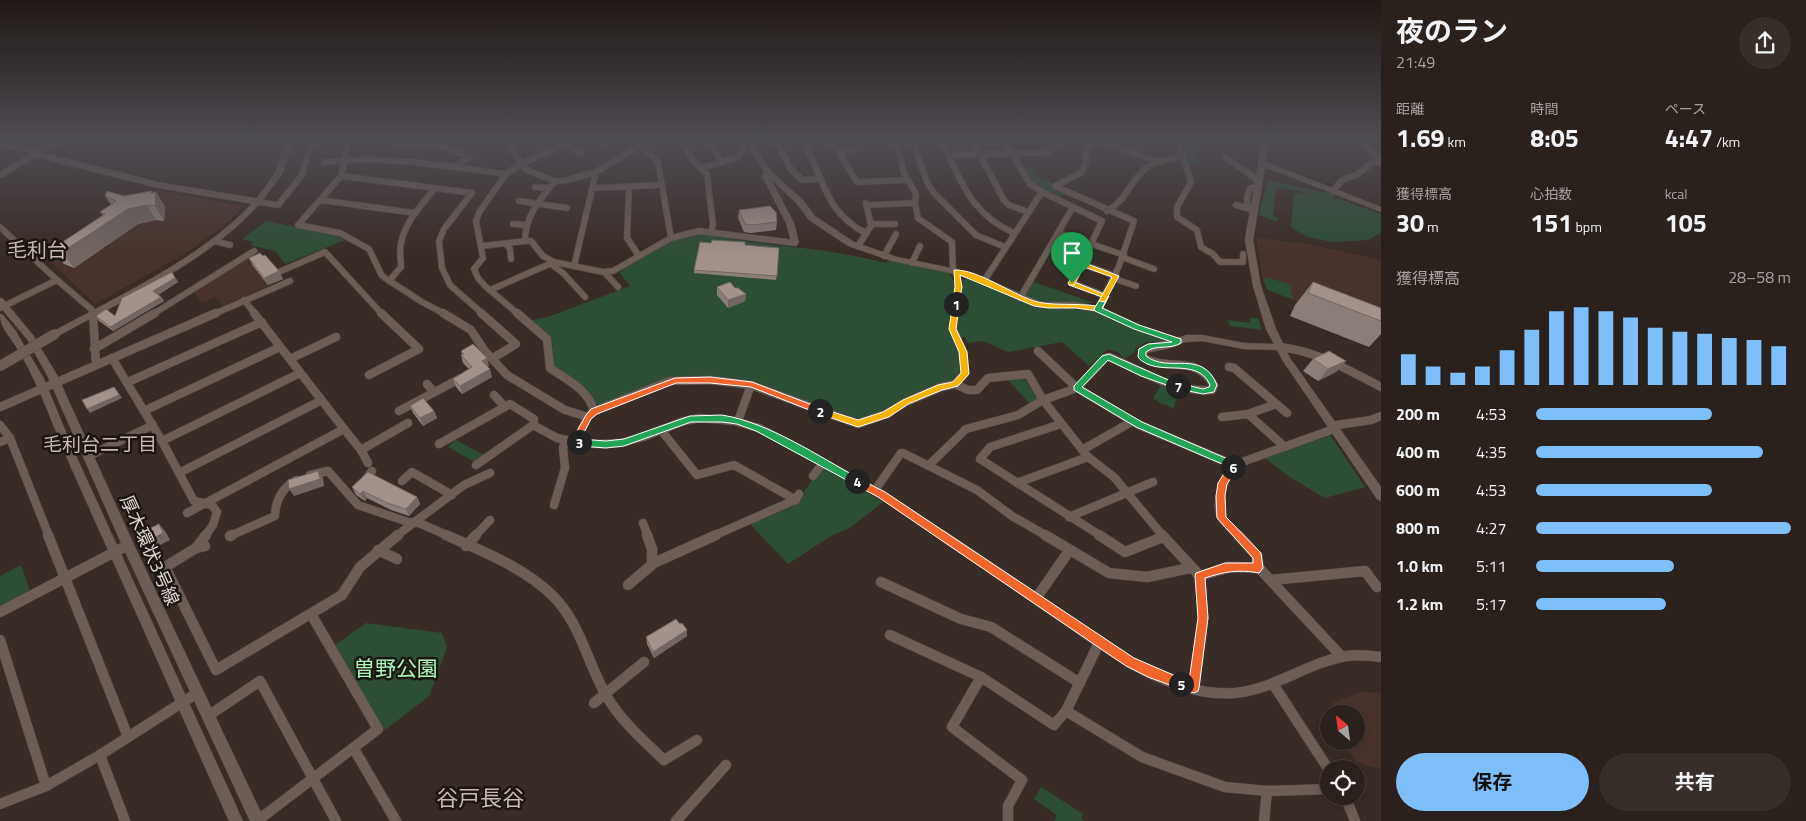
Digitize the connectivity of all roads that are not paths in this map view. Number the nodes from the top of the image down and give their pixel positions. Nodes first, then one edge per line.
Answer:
1 (133, 178) edge
2 (274, 178) edge
3 (299, 178) edge
4 (338, 178) edge
5 (358, 178) edge
6 (503, 178) edge
7 (549, 178) edge
8 (575, 178) edge
9 (595, 178) edge
10 (661, 178) edge
11 (708, 178) edge
12 (767, 178) edge
13 (775, 178) edge
14 (800, 178) edge
15 (855, 178) edge
16 (926, 178) edge
17 (959, 178) edge
18 (992, 178) edge
19 (1027, 178) edge
20 (1071, 178) edge
21 (1137, 178) edge
22 (1191, 178) edge
23 (1251, 178) edge
24 (1259, 178) edge
25 (1301, 178) edge
26 (1346, 178) edge
27 (818, 179) joint
28 (907, 180) joint
29 (556, 181) junction
30 (1258, 184) junction
31 (662, 185) junction
32 (535, 187) dead end
33 (629, 187) junction
34 (435, 188) junction
35 (549, 188) junction
36 (593, 188) junction
37 (1333, 191) junction
38 (1042, 192) junction
39 (934, 193) junction
40 (916, 194) junction
41 (320, 200) junction
42 (519, 201) dead end
43 (257, 203) junction
44 (538, 204) junction
45 (916, 204) junction
46 (1236, 205) dead end
47 (1073, 207) junction
48 (563, 209) dead end
49 (1250, 209) junction
50 (1381, 210) edge
51 (1107, 211) junction
52 (1028, 212) junction
53 (415, 213) junction
54 (519, 216) dead end
55 (529, 218) junction
56 (513, 224) dead end
57 (871, 224) junction
58 (895, 224) dead end
59 (525, 225) junction
60 (0, 227) edge
61 (711, 233) junction
62 (866, 233) junction
63 (1059, 233) junction
64 (896, 234) dead end
65 (1014, 234) junction
66 (671, 238) junction
67 (215, 241) junction
68 (525, 241) junction
69 (795, 243) joint
70 (506, 244) junction
71 (1091, 244) junction
72 (230, 245) dead end
73 (482, 246) junction
74 (858, 246) junction
75 (920, 246) dead end
76 (1005, 247) junction
77 (254, 251) dead end
78 (1243, 254) dead end
79 (639, 256) junction
80 (884, 256) junction
81 (1124, 257) junction
82 (511, 259) dead end
83 (552, 263) junction
84 (912, 263) junction
85 (574, 266) junction
86 (1154, 269) dead end
87 (281, 270) edge
88 (605, 272) junction
89 (955, 272) junction
90 (1116, 278) junction
91 (57, 280) junction
92 (290, 281) dead end
93 (389, 281) junction
94 (984, 281) junction
95 (1136, 286) dead end
96 (618, 287) dead end
97 (490, 290) junction
98 (1106, 296) junction
99 (585, 297) dead end
100 (1020, 298) junction
101 (244, 300) junction
102 (1, 308) edge
103 (1098, 309) junction
104 (92, 313) junction
105 (262, 322) junction
106 (336, 337) dead end
107 (1178, 341) junction
108 (280, 347) junction
109 (1280, 347) junction
110 (94, 349) junction
111 (1038, 350) dead end
112 (112, 358) junction
113 (493, 358) junction
114 (290, 359) junction
115 (96, 365) junction
116 (0, 366) edge
117 (1229, 367) dead end
118 (300, 373) junction
119 (369, 375) dead end
120 (464, 376) edge
121 (128, 382) junction
122 (55, 383) junction
123 (427, 384) dead end
124 (955, 384) junction
125 (752, 385) junction
126 (1381, 387) edge
127 (44, 388) junction
128 (1077, 388) junction
129 (434, 392) junction
130 (494, 394) dead end
131 (320, 400) junction
132 (1043, 400) junction
133 (1276, 404) junction
134 (0, 407) edge
135 (505, 407) junction
136 (144, 411) junction
137 (399, 411) dead end
138 (1287, 413) dead end
139 (591, 414) junction
140 (1248, 414) junction
141 (1222, 416) dead end
142 (1381, 416) edge
143 (738, 421) junction
144 (1132, 421) junction
145 (408, 423) dead end
146 (1061, 424) junction
147 (0, 425) edge
148 (533, 425) junction
149 (153, 426) junction
150 (344, 429) junction
151 (1334, 429) junction
152 (661, 430) junction
153 (10, 438) junction
154 (162, 441) junction
155 (570, 441) junction
156 (0, 442) edge
157 (439, 444) dead end
158 (1285, 447) junction
159 (361, 450) junction
160 (1085, 454) junction
161 (90, 456) junction
162 (823, 463) junction
163 (476, 465) dead end
164 (1234, 465) junction
165 (929, 466) junction
166 (179, 473) junction
167 (490, 474) dead end
168 (814, 476) dead end
169 (402, 481) dead end
170 (1153, 482) dead end
171 (1017, 483) junction
172 (355, 489) junction
173 (874, 490) junction
174 (1129, 493) junction
175 (452, 495) junction
176 (1381, 496) edge
177 (204, 504) junction
178 (554, 505) dead end
179 (187, 513) dead end
180 (1069, 517) junction
181 (490, 520) dead end
182 (415, 523) junction
183 (643, 523) dead end
184 (230, 536) dead end
185 (1163, 537) junction
186 (128, 545) junction
187 (466, 546) junction
188 (378, 550) junction
189 (1069, 551) junction
190 (115, 552) junction
191 (397, 559) dead end
192 (652, 564) junction
193 (1190, 568) junction
194 (1259, 568) junction
195 (1200, 576) junction
196 (64, 578) junction
197 (1271, 580) junction
198 (628, 585) dead end
199 (885, 587) dead end
200 (1377, 588) dead end
201 (1037, 598) junction
202 (0, 612) edge
203 (311, 614) junction
204 (0, 640) edge
205 (894, 640) dead end
206 (1100, 641) junction
207 (1381, 656) edge
208 (1342, 657) junction
209 (644, 662) dead end
210 (981, 677) junction
211 (1080, 683) junction
212 (1273, 684) junction
213 (1194, 688) junction
214 (197, 693) junction
215 (605, 694) junction
216 (182, 702) junction
217 (594, 703) dead end
218 (1066, 711) junction
219 (208, 716) junction
220 (128, 738) junction
221 (697, 740) dead end
222 (354, 749) junction
223 (100, 755) junction
224 (1322, 760) edge
225 (726, 765) dead end
226 (314, 778) junction
227 (46, 786) junction
228 (1320, 789) edge
229 (1268, 791) junction
230 (0, 804) edge
231 (1349, 805) edge
232 (125, 821) edge
233 (236, 821) edge
234 (258, 821) edge
235 (336, 821) edge
236 (396, 821) edge
237 (676, 821) edge
238 (1008, 821) edge
239 (1264, 821) edge
240 (1355, 821) edge

1 - 43 street
2 - 43 street
3 - 43 street
4 - 41 street
5 - 34 street
6 - 73 street
7 - 29 street
8 - 29 street
9 - 36 street
10 - 31 street
11 - 61 street
12 - 69 street
13 - 74 street
14 - 27 street
15 - 28 street
16 - 39 street
17 - 65 street
18 - 52 street
19 - 38 street
20 - 51 street
21 - 51 street
22 - 78 street
23 - 30 street
24 - 30 street
25 - 37 street
26 - 37 street
27 - 62 street
28 - 40 street
29 - 35 street
30 - 49 street
31 - 33 street
31 - 66 street
32 - 35 street
33 - 36 street
33 - 79 street
34 - 53 street
34 - 113 street
35 - 44 street
36 - 85 street
37 - 50 street
38 - 47 street
38 - 52 street
39 - 40 street
39 - 76 street
40 - 45 street
41 - 53 street
41 - 93 street
42 - 44 street
43 - 67 street
44 - 48 street
44 - 55 street
45 - 57 street
45 - 89 street
46 - 49 street
47 - 63 street
47 - 71 street
49 - 109 street
51 - 81 street
52 - 65 street
53 - 93 street
54 - 55 street
55 - 59 street
56 - 59 street
57 - 58 street
57 - 62 street
59 - 68 street
60 - 91 street
61 - 66 street
61 - 69 street
62 - 74 street
63 - 71 street
63 - 100 street
64 - 80 street
65 - 76 street
66 - 79 street
67 - 72 street
67 - 104 street
68 - 70 street
68 - 83 street
70 - 73 street
70 - 82 street
71 - 81 street
73 - 97 street
74 - 80 street
75 - 84 street
76 - 94 street
77 - 110 street
79 - 88 street
80 - 84 street
81 - 86 street
81 - 90 street
83 - 85 street
83 - 97 street
83 - 99 street
84 - 89 street
85 - 88 street
87 - 119 street
88 - 96 street
89 - 94 street
89 - 124 street
90 - 95 street
90 - 98 street
90 - 98 street
91 - 102 street
91 - 104 street
92 - 101 street
93 - 113 street
94 - 100 street
97 - 139 street
98 - 103 street
100 - 103 street
101 - 105 street
101 - 112 street
102 - 122 street, 厚木環状3号線
102 - 127 street, 厚木環状3号線
103 - 107 street
104 - 110 street
104 - 116 street, bridge
105 - 108 street
105 - 121 street
106 - 114 street
107 - 109 street
107 - 128 street
108 - 114 street
108 - 136 street
109 - 126 street
109 - 151 street
110 - 115 street
111 - 128 street
112 - 115 street
112 - 121 street
113 - 139 street
114 - 118 street
115 - 122 street
117 - 133 street
118 - 131 street
118 - 154 street
120 - 129 street
121 - 136 street
122 - 127 street
122 - 161 street, 厚木環状3号線
123 - 129 street
124 - 125 street
124 - 132 street
125 - 139 street
125 - 143 street
127 - 134 street
127 - 190 street, 厚木環状3号線
128 - 132 street
128 - 144 street
129 - 137 street
130 - 135 street
131 - 150 street
131 - 166 street
132 - 146 street
132 - 165 street
133 - 138 street
133 - 140 street
135 - 148 street
135 - 157 street
136 - 149 street
139 - 155 street
140 - 141 street
140 - 158 street
142 - 151 street
143 - 152 street
143 - 162 street
144 - 160 street
144 - 164 street
145 - 159 street
146 - 160 street
146 - 171 street
147 - 153 street
148 - 155 street
148 - 163 street
149 - 154 street
149 - 161 street
150 - 159 street
150 - 177 street
151 - 158 street
151 - 176 street
152 - 155 street
152 - 192 street
153 - 156 street
153 - 196 street
154 - 166 street
155 - 178 street
158 - 164 street
159 - 172 street
160 - 171 street
160 - 174 street
161 - 186 street, 厚木環状3号線
162 - 168 street
162 - 173 street
164 - 194 street
165 - 173 street
165 - 189 street
166 - 177 street
167 - 175 street
169 - 175 street
170 - 174 street
171 - 180 street
172 - 182 street
172 - 184 street
173 - 201 street
174 - 180 street
174 - 185 street
175 - 182 street
177 - 179 street
177 - 203 street
180 - 185 street
181 - 187 street
182 - 187 street
182 - 188 street
183 - 192 street
185 - 193 street
186 - 190 street
186 - 214 street, 厚木環状3号線
187 - 215 street
188 - 191 street
188 - 203 street
189 - 193 street
189 - 201 street
190 - 196 street
190 - 216 street, 厚木環状3号線
192 - 198 street
193 - 195 street
194 - 195 street
194 - 197 street
195 - 213 street
196 - 202 street
196 - 220 street
197 - 200 street
197 - 208 street
199 - 211 street
201 - 206 street
203 - 222 street
204 - 227 street
205 - 210 street
206 - 211 street
206 - 213 street
207 - 208 street
208 - 212 street
209 - 215 street
210 - 218 street
210 - 238 street
211 - 218 street
212 - 213 street
212 - 224 street
214 - 216 street
214 - 219 street, 厚木環状3号線
215 - 217 street
215 - 221 street
216 - 220 street
216 - 233 street, 厚木環状3号線
218 - 229 street
219 - 226 street
219 - 234 street, 厚木環状3号線
220 - 223 street
222 - 226 street
222 - 236 street
223 - 227 street
223 - 232 street
225 - 237 street
226 - 234 street
226 - 235 street
227 - 230 street
228 - 229 street
229 - 239 street
231 - 240 street

